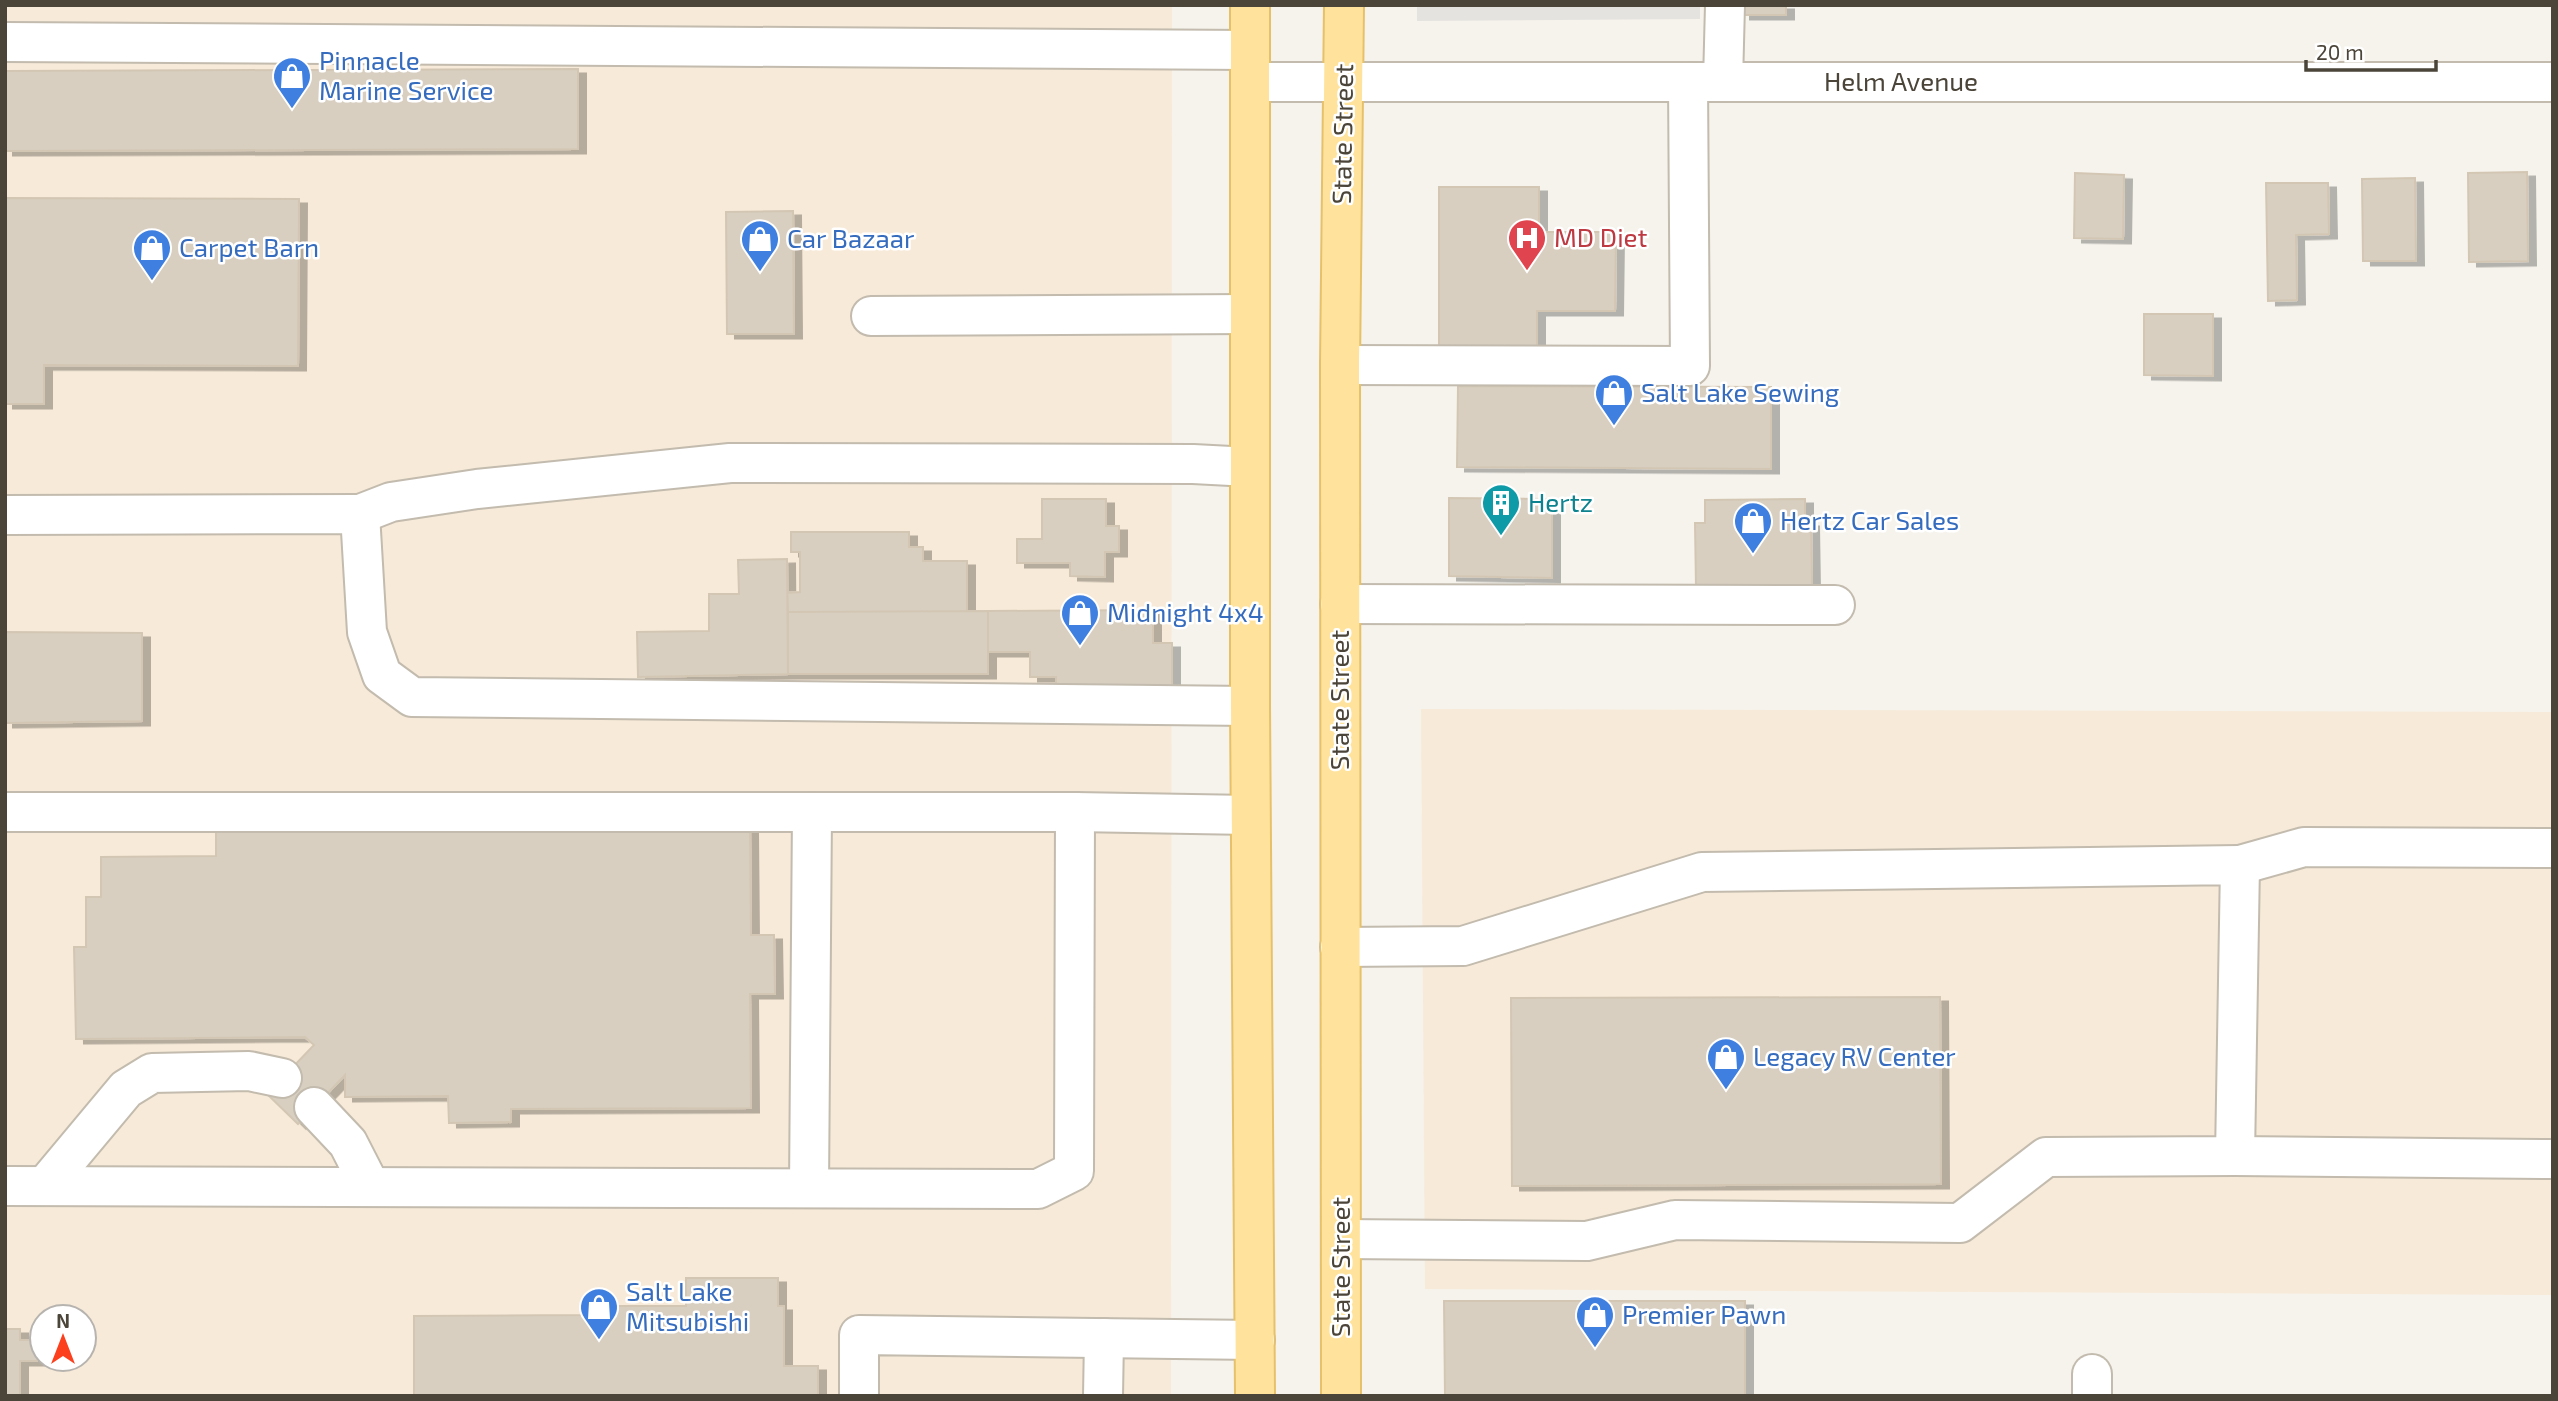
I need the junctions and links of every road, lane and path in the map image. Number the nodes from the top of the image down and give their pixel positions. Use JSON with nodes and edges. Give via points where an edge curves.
{"nodes":[{"id":1,"x":1250,"y":5,"type":"edge"},
{"id":2,"x":1344,"y":5,"type":"edge"},
{"id":3,"x":1725,"y":5,"type":"edge"},
{"id":4,"x":5,"y":42,"type":"edge"},
{"id":5,"x":1250,"y":66,"type":"junction"},
{"id":6,"x":1344,"y":82,"type":"junction"},
{"id":7,"x":1705,"y":82,"type":"junction"},
{"id":8,"x":2553,"y":82,"type":"edge"},
{"id":9,"x":1250,"y":314,"type":"junction"},
{"id":10,"x":871,"y":316,"type":"dead end"},
{"id":11,"x":1340,"y":365,"type":"junction"},
{"id":12,"x":1250,"y":467,"type":"junction"},
{"id":13,"x":360,"y":514,"type":"junction"},
{"id":14,"x":5,"y":515,"type":"edge"},
{"id":15,"x":1340,"y":604,"type":"junction"},
{"id":16,"x":1835,"y":605,"type":"dead end"},
{"id":17,"x":1250,"y":706,"type":"junction"},
{"id":18,"x":5,"y":812,"type":"edge"},
{"id":19,"x":812,"y":812,"type":"junction"},
{"id":20,"x":1075,"y":812,"type":"junction"},
{"id":21,"x":1250,"y":815,"type":"junction"},
{"id":22,"x":2553,"y":848,"type":"edge"},
{"id":23,"x":2240,"y":865,"type":"junction"},
{"id":24,"x":1340,"y":947,"type":"junction"},
{"id":25,"x":282,"y":1078,"type":"dead end"},
{"id":26,"x":314,"y":1107,"type":"dead end"},
{"id":27,"x":2235,"y":1156,"type":"junction"},
{"id":28,"x":2553,"y":1159,"type":"edge"},
{"id":29,"x":5,"y":1186,"type":"edge"},
{"id":30,"x":45,"y":1186,"type":"junction"},
{"id":31,"x":370,"y":1186,"type":"junction"},
{"id":32,"x":809,"y":1188,"type":"junction"},
{"id":33,"x":1341,"y":1239,"type":"junction"},
{"id":34,"x":1104,"y":1338,"type":"junction"},
{"id":35,"x":1255,"y":1340,"type":"junction"},
{"id":36,"x":859,"y":1396,"type":"edge"},
{"id":37,"x":1103,"y":1396,"type":"edge"},
{"id":38,"x":1255,"y":1396,"type":"edge"},
{"id":39,"x":1341,"y":1396,"type":"edge"}],
"edges":[{"from":1,"to":5,"type":"main road"},
{"from":2,"to":6,"type":"main road","name":"State Street"},
{"from":3,"to":7,"type":"street"},
{"from":4,"to":5,"type":"street","name":"Helm Avenue"},
{"from":5,"to":6,"type":"street","name":"Helm Avenue"},
{"from":5,"to":9,"type":"main road"},
{"from":6,"to":7,"type":"street","name":"Helm Avenue"},
{"from":6,"to":11,"type":"main road","name":"State Street"},
{"from":7,"to":8,"type":"street","name":"Helm Avenue"},
{"from":7,"to":11,"type":"street","via":[[1689,366]]},
{"from":9,"to":10,"type":"street"},
{"from":9,"to":12,"type":"main road"},
{"from":11,"to":15,"type":"main road","name":"State Street"},
{"from":12,"to":13,"type":"street","via":[[730,463],[477,489],[391,502]]},
{"from":12,"to":17,"type":"main road"},
{"from":13,"to":14,"type":"street"},
{"from":13,"to":17,"type":"street","via":[[367,632],[382,675],[412,697]]},
{"from":15,"to":16,"type":"street"},
{"from":15,"to":24,"type":"main road","name":"State Street"},
{"from":17,"to":21,"type":"main road"},
{"from":18,"to":19,"type":"street"},
{"from":19,"to":20,"type":"street"},
{"from":19,"to":32,"type":"street"},
{"from":20,"to":21,"type":"street"},
{"from":20,"to":32,"type":"street","via":[[1074,1171],[1038,1189]]},
{"from":21,"to":35,"type":"main road"},
{"from":22,"to":23,"type":"street","via":[[2304,847]]},
{"from":23,"to":24,"type":"street","via":[[1702,872],[1463,946]]},
{"from":23,"to":27,"type":"street"},
{"from":24,"to":33,"type":"main road","name":"State Street"},
{"from":25,"to":30,"type":"street","via":[[249,1071],[152,1073],[126,1089]]},
{"from":26,"to":31,"type":"street","via":[[348,1143]]},
{"from":27,"to":28,"type":"street"},
{"from":27,"to":33,"type":"street","via":[[2046,1157],[1960,1223],[1675,1220],[1587,1241]]},
{"from":29,"to":30,"type":"street"},
{"from":30,"to":31,"type":"street"},
{"from":31,"to":32,"type":"street"},
{"from":33,"to":39,"type":"main road","name":"State Street"},
{"from":34,"to":35,"type":"street"},
{"from":34,"to":36,"type":"street","via":[[859,1335]]},
{"from":34,"to":37,"type":"street"},
{"from":35,"to":38,"type":"main road"}]}
